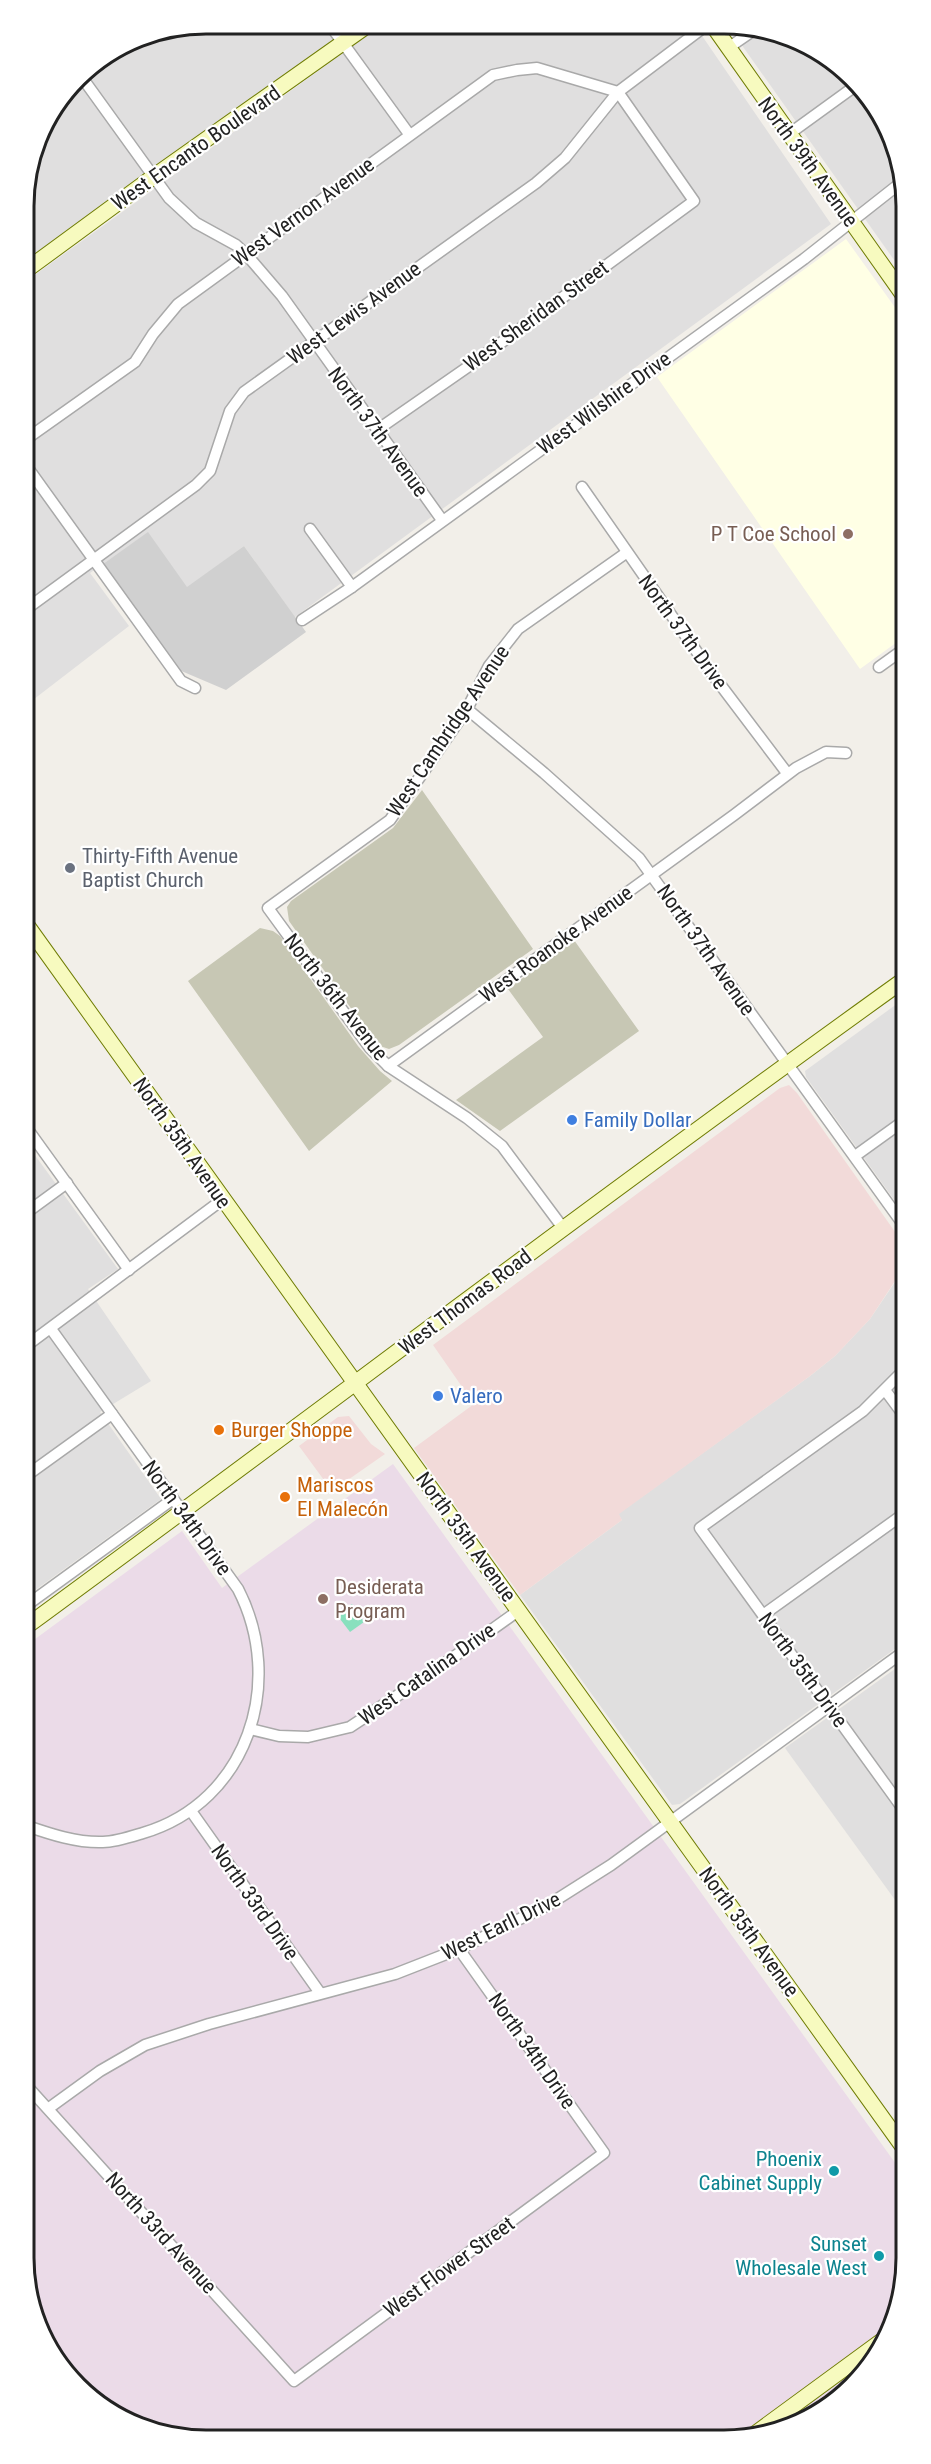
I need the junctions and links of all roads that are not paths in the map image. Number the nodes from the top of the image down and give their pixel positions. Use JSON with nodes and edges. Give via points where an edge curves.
{"nodes":[{"id":1,"x":695,"y":34,"type":"edge"},
{"id":2,"x":719,"y":34,"type":"edge"},
{"id":3,"x":337,"y":35,"type":"edge"},
{"id":4,"x":355,"y":35,"type":"edge"},
{"id":5,"x":746,"y":36,"type":"edge"},
{"id":6,"x":343,"y":43,"type":"junction"},
{"id":7,"x":728,"y":48,"type":"junction"},
{"id":8,"x":86,"y":84,"type":"edge"},
{"id":9,"x":850,"y":90,"type":"edge"},
{"id":10,"x":618,"y":92,"type":"junction"},
{"id":11,"x":409,"y":134,"type":"junction"},
{"id":12,"x":789,"y":134,"type":"junction"},
{"id":13,"x":153,"y":177,"type":"junction"},
{"id":14,"x":895,"y":187,"type":"edge"},
{"id":15,"x":851,"y":220,"type":"junction"},
{"id":16,"x":246,"y":254,"type":"junction"},
{"id":17,"x":35,"y":264,"type":"edge"},
{"id":18,"x":896,"y":285,"type":"edge"},
{"id":19,"x":314,"y":342,"type":"junction"},
{"id":20,"x":377,"y":430,"type":"junction"},
{"id":21,"x":35,"y":433,"type":"edge"},
{"id":22,"x":35,"y":478,"type":"edge"},
{"id":23,"x":582,"y":487,"type":"dead end"},
{"id":24,"x":442,"y":520,"type":"junction"},
{"id":25,"x":310,"y":529,"type":"dead end"},
{"id":26,"x":626,"y":553,"type":"junction"},
{"id":27,"x":94,"y":560,"type":"junction"},
{"id":28,"x":352,"y":587,"type":"junction"},
{"id":29,"x":35,"y":603,"type":"edge"},
{"id":30,"x":302,"y":620,"type":"dead end"},
{"id":31,"x":896,"y":655,"type":"edge"},
{"id":32,"x":879,"y":667,"type":"dead end"},
{"id":33,"x":195,"y":688,"type":"dead end"},
{"id":34,"x":467,"y":709,"type":"junction"},
{"id":35,"x":846,"y":753,"type":"dead end"},
{"id":36,"x":787,"y":774,"type":"junction"},
{"id":37,"x":652,"y":873,"type":"junction"},
{"id":38,"x":268,"y":908,"type":"joint"},
{"id":39,"x":35,"y":942,"type":"edge"},
{"id":40,"x":896,"y":985,"type":"edge"},
{"id":41,"x":786,"y":1064,"type":"junction"},
{"id":42,"x":388,"y":1066,"type":"junction"},
{"id":43,"x":896,"y":1126,"type":"edge"},
{"id":44,"x":35,"y":1139,"type":"edge"},
{"id":45,"x":855,"y":1156,"type":"junction"},
{"id":46,"x":67,"y":1183,"type":"junction"},
{"id":47,"x":222,"y":1200,"type":"junction"},
{"id":48,"x":35,"y":1206,"type":"edge"},
{"id":49,"x":896,"y":1214,"type":"edge"},
{"id":50,"x":563,"y":1228,"type":"junction"},
{"id":51,"x":129,"y":1270,"type":"junction"},
{"id":52,"x":51,"y":1329,"type":"junction"},
{"id":53,"x":34,"y":1340,"type":"edge"},
{"id":54,"x":896,"y":1378,"type":"edge"},
{"id":55,"x":355,"y":1384,"type":"junction"},
{"id":56,"x":885,"y":1390,"type":"junction"},
{"id":57,"x":896,"y":1405,"type":"edge"},
{"id":58,"x":112,"y":1414,"type":"junction"},
{"id":59,"x":34,"y":1470,"type":"edge"},
{"id":60,"x":173,"y":1499,"type":"junction"},
{"id":61,"x":182,"y":1512,"type":"junction"},
{"id":62,"x":896,"y":1520,"type":"edge"},
{"id":63,"x":34,"y":1600,"type":"edge"},
{"id":64,"x":518,"y":1611,"type":"junction"},
{"id":65,"x":763,"y":1616,"type":"junction"},
{"id":66,"x":34,"y":1621,"type":"edge"},
{"id":67,"x":896,"y":1657,"type":"edge"},
{"id":68,"x":829,"y":1707,"type":"junction"},
{"id":69,"x":250,"y":1729,"type":"junction"},
{"id":70,"x":896,"y":1799,"type":"edge"},
{"id":71,"x":191,"y":1811,"type":"junction"},
{"id":72,"x":669,"y":1821,"type":"junction"},
{"id":73,"x":34,"y":1828,"type":"edge"},
{"id":74,"x":459,"y":1949,"type":"junction"},
{"id":75,"x":320,"y":1993,"type":"junction"},
{"id":76,"x":34,"y":2093,"type":"edge"},
{"id":77,"x":49,"y":2108,"type":"junction"},
{"id":78,"x":896,"y":2137,"type":"edge"},
{"id":79,"x":604,"y":2153,"type":"joint"},
{"id":80,"x":868,"y":2351,"type":"edge"},
{"id":81,"x":294,"y":2380,"type":"joint"},
{"id":82,"x":770,"y":2423,"type":"edge"}],
"edges":[{"from":1,"to":10,"type":"street","name":"West Lewis Avenue"},
{"from":2,"to":7,"type":"main road","name":"North 39th Avenue"},
{"from":3,"to":6,"type":"street"},
{"from":4,"to":6,"type":"main road","name":"West Encanto Boulevard"},
{"from":5,"to":7,"type":"street"},
{"from":6,"to":11,"type":"street"},
{"from":6,"to":13,"type":"main road","name":"West Encanto Boulevard"},
{"from":7,"to":12,"type":"main road","name":"North 39th Avenue"},
{"from":8,"to":13,"type":"street","name":"North 37th Avenue"},
{"from":9,"to":12,"type":"street"},
{"from":10,"to":11,"type":"street","name":"West Vernon Avenue","via":[[537,68],[517,70],[493,75]]},
{"from":10,"to":19,"type":"street","name":"West Lewis Avenue","via":[[565,158],[536,183]]},
{"from":10,"to":20,"type":"street","name":"West Sheridan Street","via":[[694,201]]},
{"from":11,"to":16,"type":"street","name":"West Vernon Avenue"},
{"from":12,"to":15,"type":"main road","name":"North 39th Avenue"},
{"from":13,"to":16,"type":"street","name":"North 37th Avenue","via":[[196,223]]},
{"from":13,"to":17,"type":"main road","name":"West Encanto Boulevard"},
{"from":14,"to":15,"type":"street","name":"West Wilshire Drive"},
{"from":15,"to":18,"type":"main road","name":"North 39th Avenue"},
{"from":15,"to":24,"type":"street","name":"West Wilshire Drive","via":[[804,259]]},
{"from":16,"to":19,"type":"street","name":"North 37th Avenue"},
{"from":16,"to":21,"type":"street","name":"West Vernon Avenue","via":[[178,304],[135,362]]},
{"from":19,"to":20,"type":"street","name":"North 37th Avenue"},
{"from":19,"to":27,"type":"street","name":"West Lewis Avenue","via":[[244,392],[230,411],[210,471],[196,485]]},
{"from":20,"to":24,"type":"street","name":"North 37th Avenue"},
{"from":22,"to":27,"type":"street"},
{"from":23,"to":26,"type":"street","name":"North 37th Drive"},
{"from":24,"to":28,"type":"street","name":"West Wilshire Drive"},
{"from":25,"to":28,"type":"street"},
{"from":26,"to":34,"type":"street","name":"West Cambridge Avenue","via":[[518,629],[489,666]]},
{"from":26,"to":36,"type":"street","name":"North 37th Drive"},
{"from":27,"to":29,"type":"street","name":"West Lewis Avenue"},
{"from":27,"to":33,"type":"street","via":[[181,681]]},
{"from":28,"to":30,"type":"street","name":"West Wilshire Drive"},
{"from":31,"to":32,"type":"street"},
{"from":34,"to":37,"type":"street","name":"North 37th Avenue","via":[[544,773]]},
{"from":34,"to":38,"type":"street","name":"West Cambridge Avenue","via":[[390,820]]},
{"from":35,"to":36,"type":"street","name":"West Roanoke Avenue","via":[[826,752]]},
{"from":36,"to":37,"type":"street","name":"West Roanoke Avenue"},
{"from":37,"to":41,"type":"street","name":"North 37th Avenue"},
{"from":37,"to":42,"type":"street","name":"West Roanoke Avenue"},
{"from":38,"to":42,"type":"street","name":"North 36th Avenue","via":[[370,1048]]},
{"from":39,"to":47,"type":"main road","name":"North 35th Avenue"},
{"from":40,"to":41,"type":"main road","name":"West Thomas Road"},
{"from":41,"to":45,"type":"street","name":"North 37th Avenue"},
{"from":41,"to":50,"type":"main road","name":"West Thomas Road"},
{"from":42,"to":50,"type":"street","name":"North 36th Avenue","via":[[502,1146]]},
{"from":43,"to":45,"type":"street"},
{"from":44,"to":46,"type":"street"},
{"from":45,"to":49,"type":"street","name":"North 37th Avenue"},
{"from":46,"to":48,"type":"street"},
{"from":46,"to":51,"type":"street"},
{"from":47,"to":51,"type":"street"},
{"from":47,"to":55,"type":"main road","name":"North 35th Avenue"},
{"from":50,"to":55,"type":"main road","name":"West Thomas Road"},
{"from":51,"to":52,"type":"street"},
{"from":52,"to":53,"type":"street"},
{"from":52,"to":58,"type":"street","name":"North 34th Drive"},
{"from":54,"to":56,"type":"street"},
{"from":55,"to":61,"type":"main road","name":"West Thomas Road"},
{"from":55,"to":64,"type":"main road","name":"North 35th Avenue"},
{"from":56,"to":57,"type":"street"},
{"from":56,"to":65,"type":"street","name":"North 35th Drive","via":[[863,1412],[700,1528]]},
{"from":58,"to":59,"type":"street"},
{"from":58,"to":60,"type":"street","name":"North 34th Drive"},
{"from":60,"to":61,"type":"street","name":"North 34th Drive"},
{"from":60,"to":63,"type":"street"},
{"from":61,"to":66,"type":"main road","name":"West Thomas Road"},
{"from":61,"to":69,"type":"street","name":"North 34th Drive","via":[[247,1606],[257,1647],[258,1700]]},
{"from":62,"to":65,"type":"street"},
{"from":64,"to":69,"type":"street","name":"West Catalina Drive","via":[[350,1727],[308,1737]]},
{"from":64,"to":72,"type":"main road","name":"North 35th Avenue"},
{"from":65,"to":68,"type":"street","name":"North 35th Drive"},
{"from":67,"to":68,"type":"street","name":"West Earll Drive"},
{"from":68,"to":70,"type":"street","name":"North 35th Drive"},
{"from":68,"to":72,"type":"street","name":"West Earll Drive"},
{"from":69,"to":71,"type":"street","via":[[233,1769]]},
{"from":71,"to":73,"type":"street","via":[[163,1827],[103,1842]]},
{"from":71,"to":75,"type":"street","name":"North 33rd Drive"},
{"from":72,"to":74,"type":"street","name":"West Earll Drive","via":[[611,1865],[548,1905]]},
{"from":72,"to":78,"type":"main road","name":"North 35th Avenue"},
{"from":74,"to":75,"type":"street","name":"West Earll Drive","via":[[395,1974]]},
{"from":74,"to":79,"type":"street","name":"North 34th Drive"},
{"from":75,"to":77,"type":"street","name":"West Earll Drive","via":[[145,2045]]},
{"from":76,"to":77,"type":"street","name":"North 33rd Avenue"},
{"from":77,"to":81,"type":"street","name":"North 33rd Avenue"},
{"from":79,"to":81,"type":"street","name":"West Flower Street"},
{"from":80,"to":82,"type":"main road"}]}
